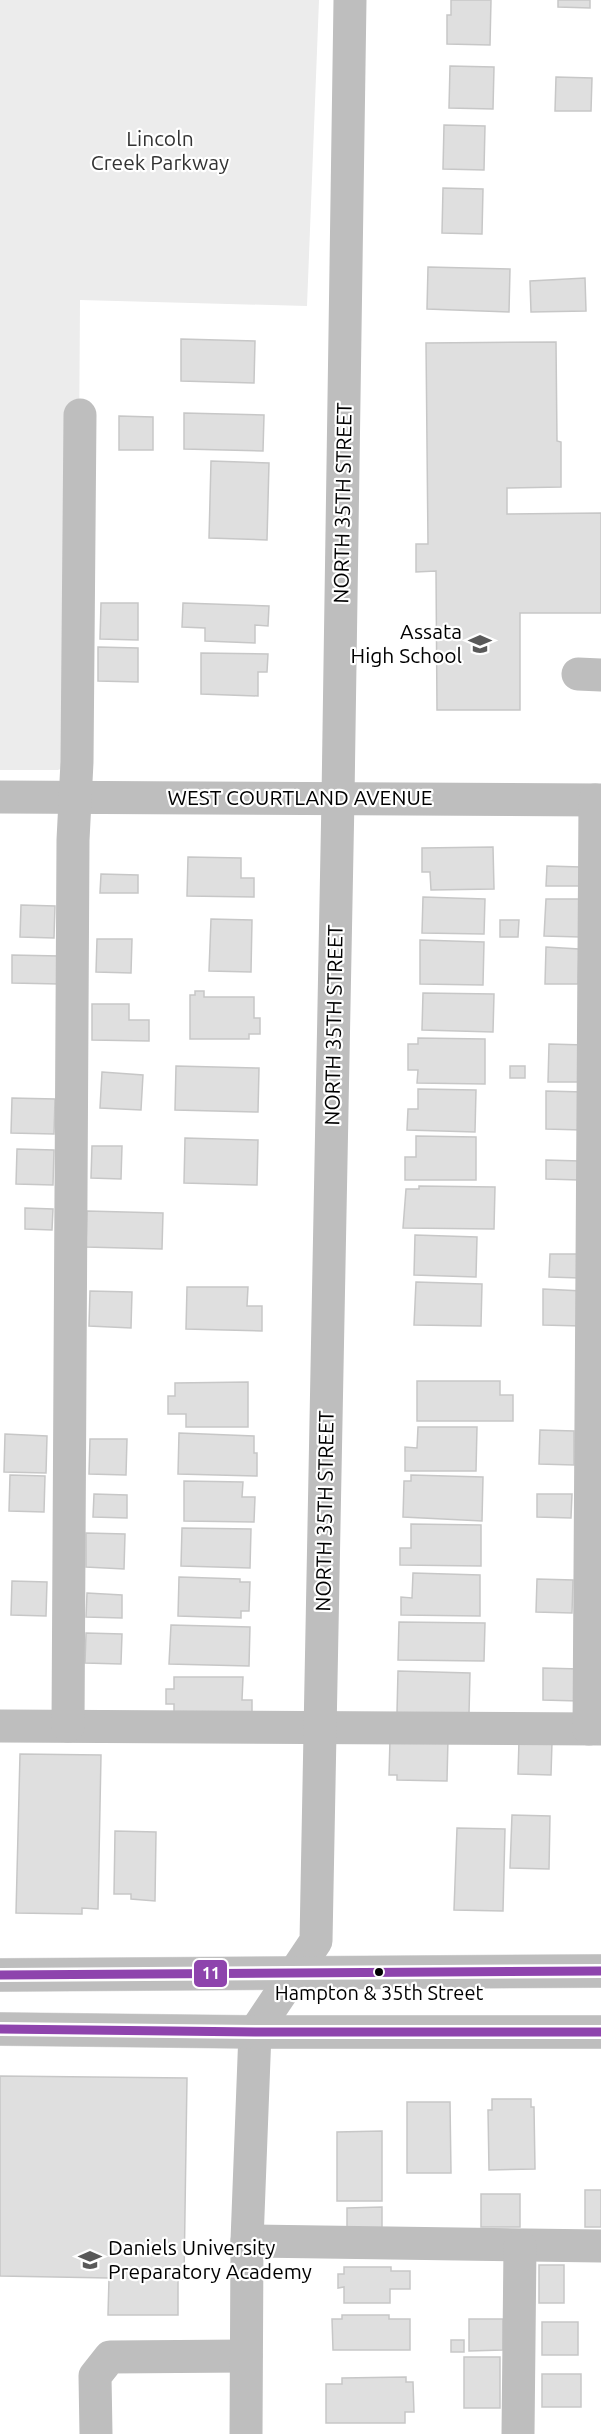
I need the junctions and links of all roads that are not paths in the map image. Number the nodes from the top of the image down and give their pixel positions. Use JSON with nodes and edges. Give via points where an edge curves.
{"nodes":[{"id":1,"x":350,"y":0,"type":"edge"},
{"id":2,"x":80,"y":415,"type":"dead end"},
{"id":3,"x":0,"y":797,"type":"edge"},
{"id":4,"x":74,"y":798,"type":"junction"},
{"id":5,"x":338,"y":798,"type":"junction"},
{"id":6,"x":598,"y":800,"type":"edge"},
{"id":7,"x":0,"y":1726,"type":"edge"},
{"id":8,"x":68,"y":1726,"type":"junction"},
{"id":9,"x":321,"y":1728,"type":"junction"},
{"id":10,"x":595,"y":1729,"type":"edge"},
{"id":11,"x":601,"y":1971,"type":"edge"},
{"id":12,"x":294,"y":1973,"type":"junction"},
{"id":13,"x":0,"y":1975,"type":"edge"},
{"id":14,"x":0,"y":2029,"type":"edge"},
{"id":15,"x":255,"y":2032,"type":"junction"},
{"id":16,"x":601,"y":2032,"type":"edge"},
{"id":17,"x":247,"y":2241,"type":"junction"},
{"id":18,"x":520,"y":2246,"type":"junction"},
{"id":19,"x":601,"y":2246,"type":"edge"},
{"id":20,"x":246,"y":2356,"type":"junction"},
{"id":21,"x":96,"y":2434,"type":"edge"},
{"id":22,"x":246,"y":2434,"type":"edge"},
{"id":23,"x":518,"y":2434,"type":"edge"}],
"edges":[{"from":1,"to":5,"type":"street","name":"NORTH 35TH STREET"},
{"from":2,"to":4,"type":"street"},
{"from":3,"to":4,"type":"street","name":"WEST COURTLAND AVENUE"},
{"from":4,"to":5,"type":"street","name":"WEST COURTLAND AVENUE"},
{"from":4,"to":8,"type":"street"},
{"from":5,"to":6,"type":"street","name":"WEST COURTLAND AVENUE"},
{"from":5,"to":9,"type":"street","name":"NORTH 35TH STREET"},
{"from":6,"to":10,"type":"street"},
{"from":7,"to":8,"type":"street"},
{"from":8,"to":9,"type":"street"},
{"from":9,"to":10,"type":"street"},
{"from":9,"to":12,"type":"street","name":"NORTH 35TH STREET","via":[[316,1941]]},
{"from":11,"to":12,"type":"street"},
{"from":12,"to":13,"type":"street"},
{"from":12,"to":15,"type":"street","name":"NORTH 35TH STREET"},
{"from":14,"to":15,"type":"street"},
{"from":15,"to":16,"type":"street"},
{"from":15,"to":17,"type":"street"},
{"from":17,"to":18,"type":"street"},
{"from":17,"to":20,"type":"street"},
{"from":18,"to":19,"type":"street"},
{"from":18,"to":23,"type":"street"},
{"from":20,"to":21,"type":"street","via":[[110,2357],[95,2376]]},
{"from":20,"to":22,"type":"street"}]}
